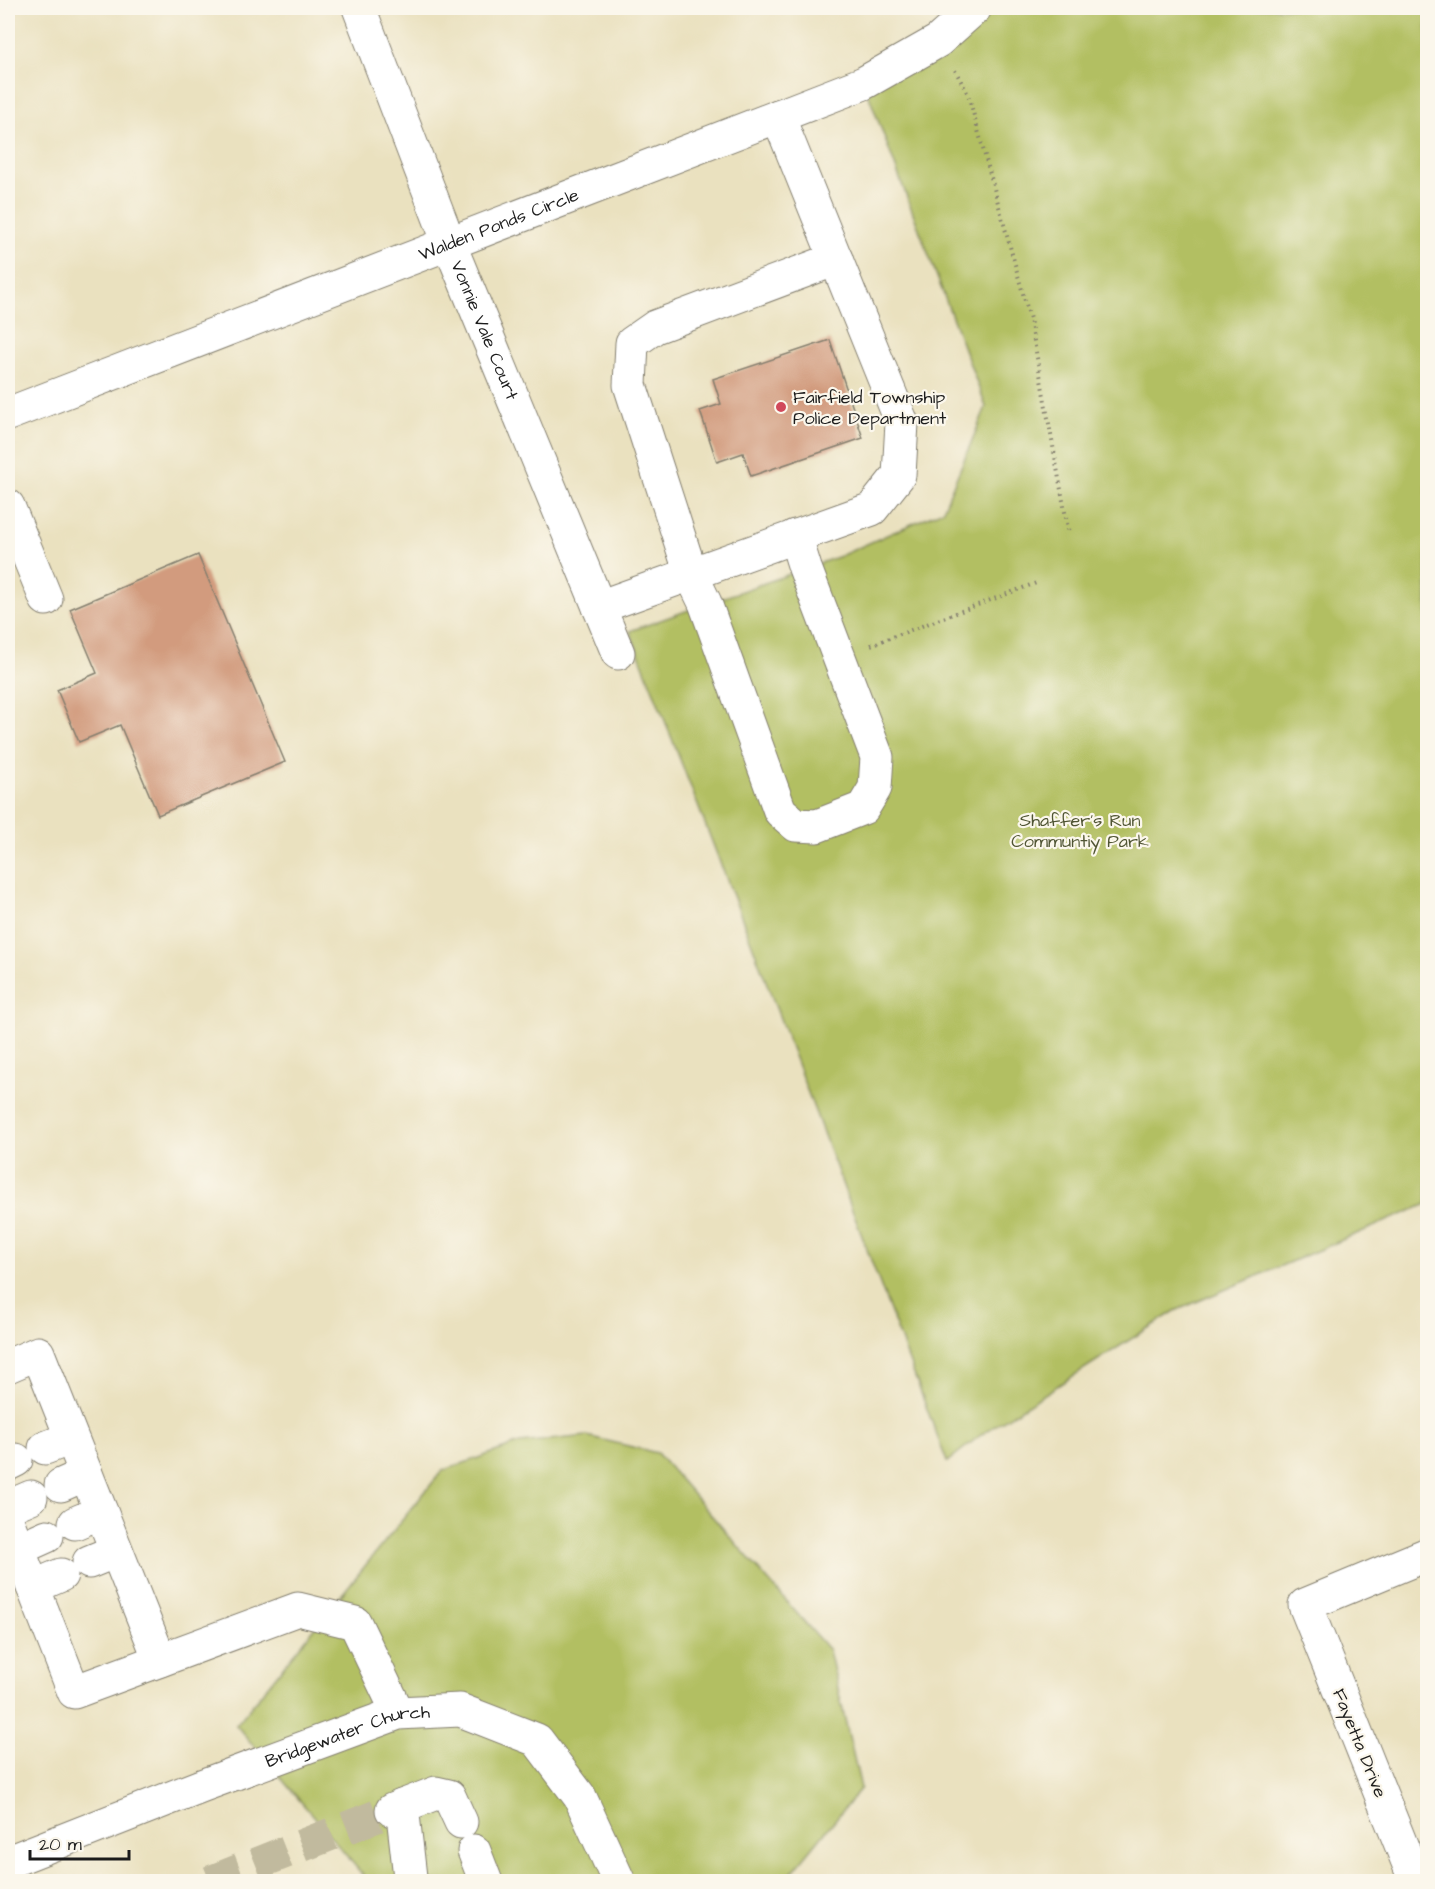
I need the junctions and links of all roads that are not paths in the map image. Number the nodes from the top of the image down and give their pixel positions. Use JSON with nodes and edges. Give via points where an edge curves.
{"nodes":[{"id":1,"x":359,"y":8,"type":"edge"},
{"id":2,"x":975,"y":8,"type":"edge"},
{"id":3,"x":778,"y":116,"type":"junction"},
{"id":4,"x":449,"y":243,"type":"junction"},
{"id":5,"x":836,"y":259,"type":"junction"},
{"id":6,"x":8,"y":414,"type":"edge"},
{"id":7,"x":8,"y":506,"type":"edge"},
{"id":8,"x":795,"y":536,"type":"junction"},
{"id":9,"x":691,"y":574,"type":"junction"},
{"id":10,"x":46,"y":599,"type":"dead end"},
{"id":11,"x":599,"y":607,"type":"junction"},
{"id":12,"x":618,"y":652,"type":"dead end"},
{"id":13,"x":8,"y":1366,"type":"edge"},
{"id":14,"x":35,"y":1452,"type":"edge"},
{"id":15,"x":50,"y":1529,"type":"edge"},
{"id":16,"x":1428,"y":1554,"type":"edge"},
{"id":17,"x":75,"y":1569,"type":"junction"},
{"id":18,"x":160,"y":1660,"type":"junction"},
{"id":19,"x":398,"y":1713,"type":"junction"},
{"id":20,"x":461,"y":1822,"type":"dead end"},
{"id":21,"x":474,"y":1851,"type":"dead end"},
{"id":22,"x":8,"y":1862,"type":"edge"},
{"id":23,"x":412,"y":1880,"type":"edge"},
{"id":24,"x":486,"y":1881,"type":"edge"},
{"id":25,"x":619,"y":1881,"type":"edge"},
{"id":26,"x":1416,"y":1881,"type":"edge"}],
"edges":[{"from":1,"to":4,"type":"street","name":"Vonnie Vale Court"},
{"from":2,"to":3,"type":"street","name":"Walden Ponds Circle","via":[[938,41],[864,84]]},
{"from":3,"to":4,"type":"street","name":"Walden Ponds Circle"},
{"from":3,"to":5,"type":"street"},
{"from":4,"to":6,"type":"street","name":"Walden Ponds Circle"},
{"from":4,"to":11,"type":"street","name":"Vonnie Vale Court"},
{"from":5,"to":8,"type":"street","via":[[902,423],[900,475],[872,509]]},
{"from":5,"to":9,"type":"street","via":[[655,327],[632,343],[630,386]]},
{"from":7,"to":10,"type":"street"},
{"from":8,"to":9,"type":"street"},
{"from":8,"to":9,"type":"street","via":[[877,757],[875,788],[863,808],[817,826],[796,825],[780,811]]},
{"from":9,"to":11,"type":"street"},
{"from":11,"to":12,"type":"street","name":"Vonnie Vale Court"},
{"from":13,"to":14,"type":"street","via":[[38,1353]]},
{"from":14,"to":15,"type":"street","via":[[73,1479]]},
{"from":15,"to":17,"type":"street"},
{"from":15,"to":17,"type":"street"},
{"from":16,"to":26,"type":"street","name":"Fayetta Drive","via":[[1305,1605]]},
{"from":17,"to":18,"type":"street"},
{"from":17,"to":18,"type":"street","via":[[74,1692]]},
{"from":18,"to":19,"type":"street","via":[[298,1609],[355,1623]]},
{"from":19,"to":22,"type":"street","name":"Bridgewater Church"},
{"from":19,"to":25,"type":"street","name":"Bridgewater Church","via":[[460,1710],[537,1740],[580,1797]]},
{"from":20,"to":23,"type":"street","via":[[449,1796],[436,1793],[397,1808]]},
{"from":21,"to":24,"type":"street"}]}
